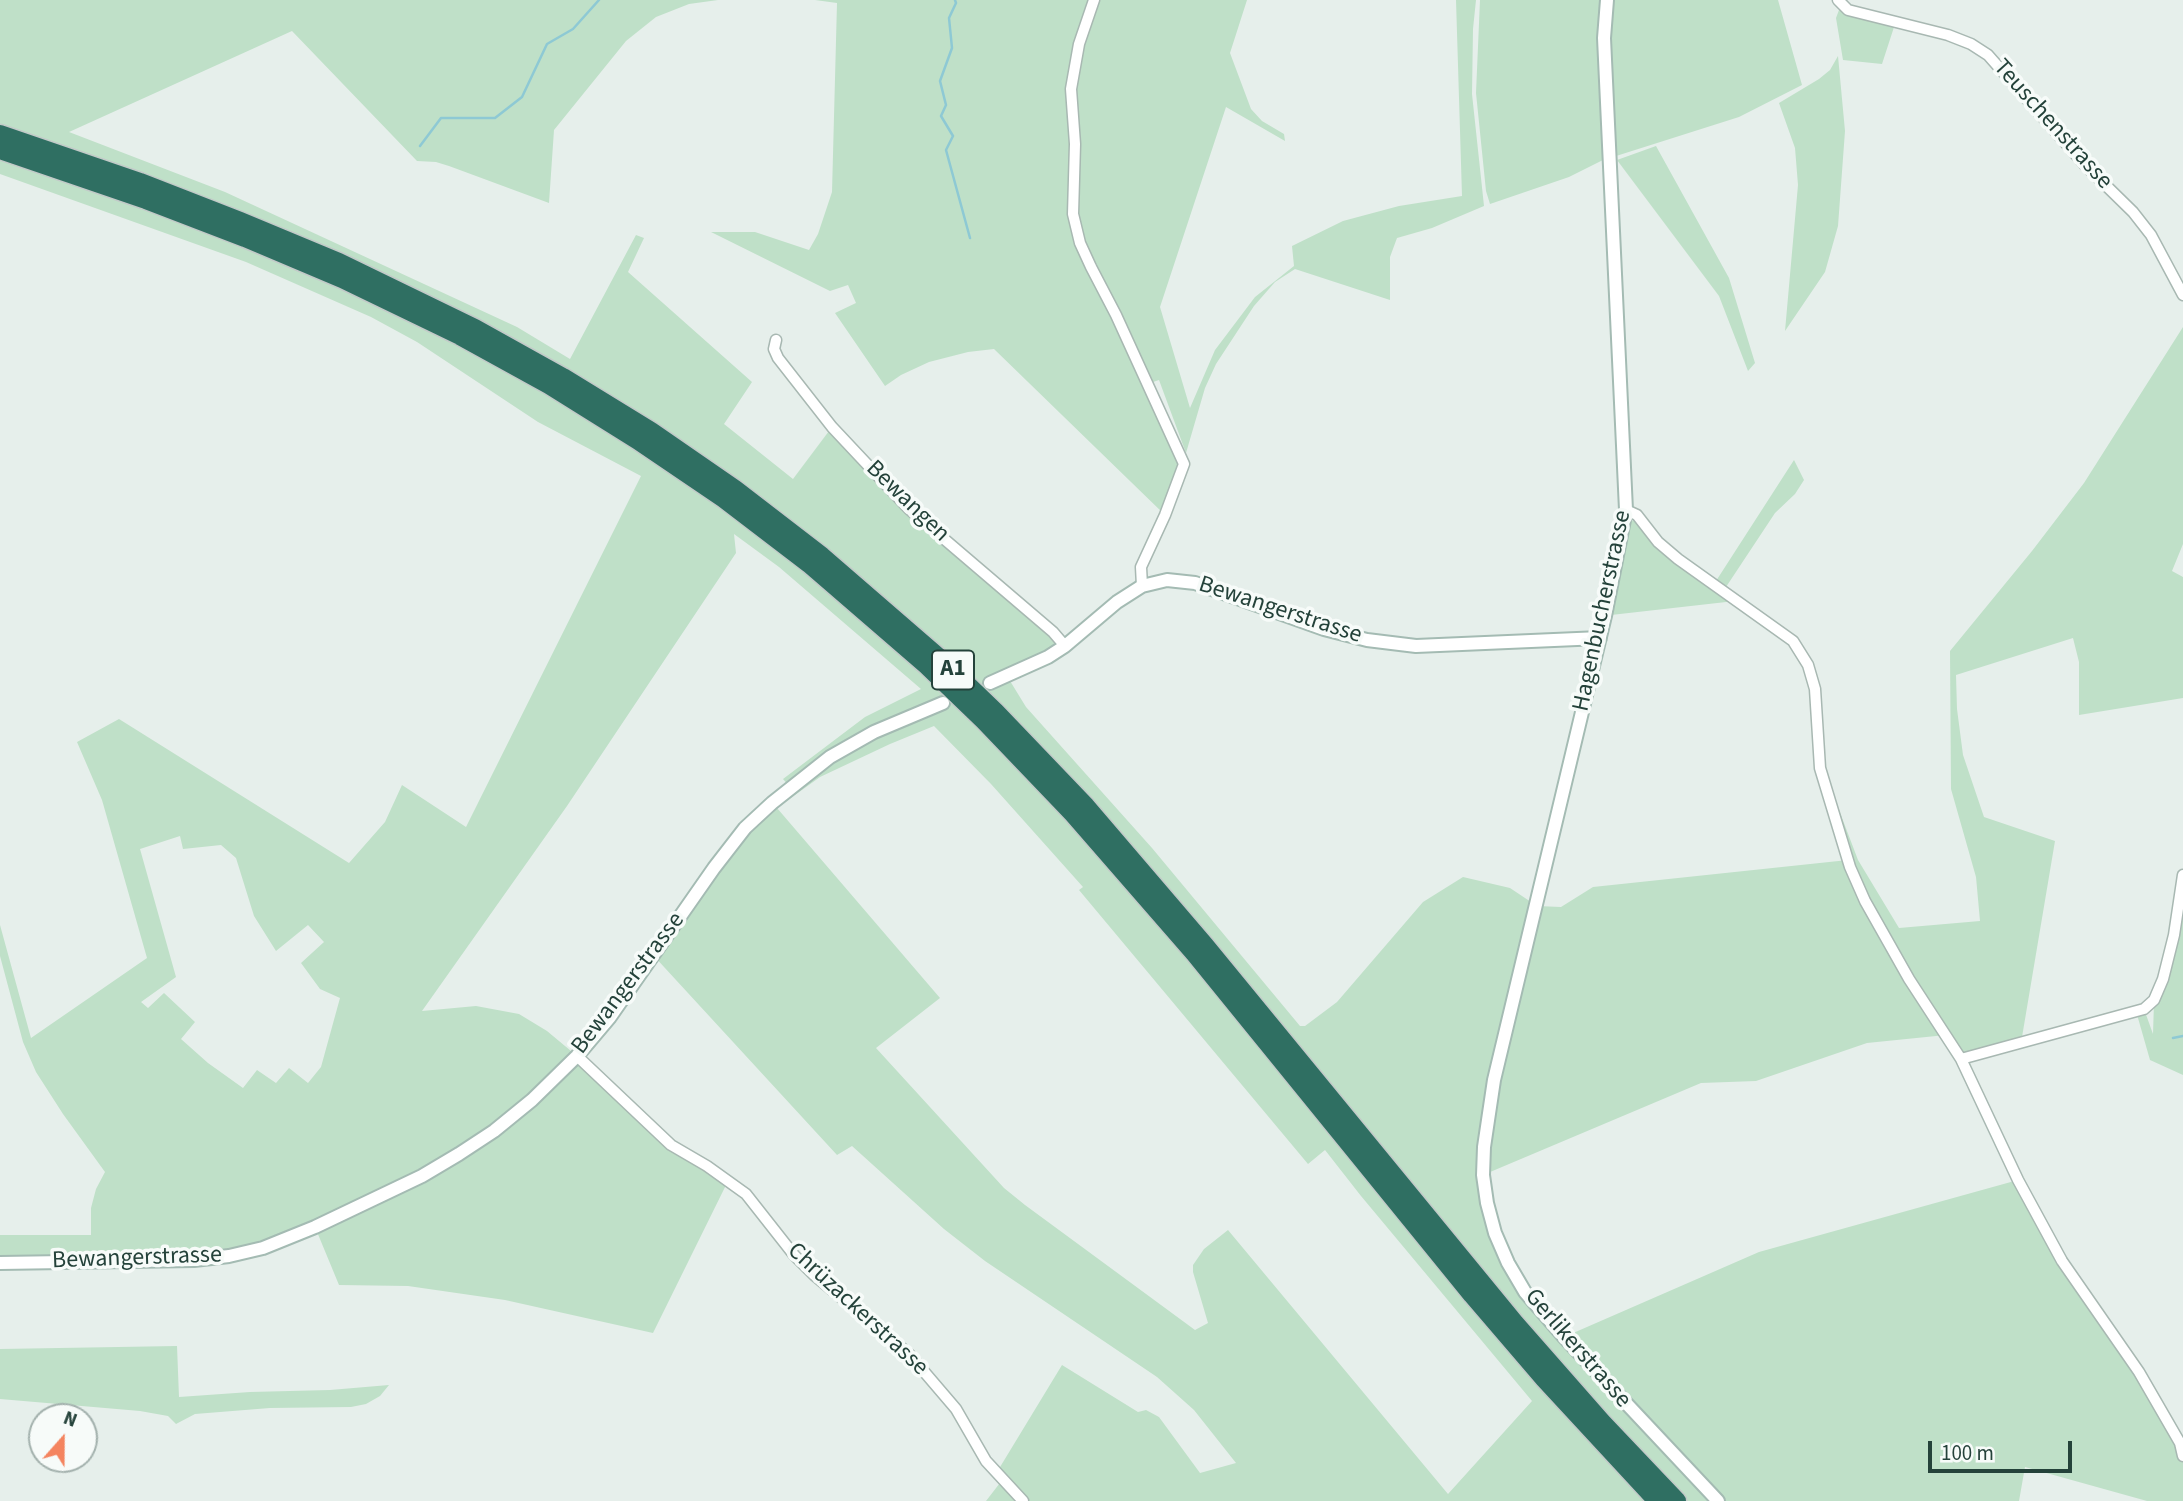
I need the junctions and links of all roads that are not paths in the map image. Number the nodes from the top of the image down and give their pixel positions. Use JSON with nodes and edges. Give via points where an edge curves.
{"nodes":[{"id":1,"x":1094,"y":0,"type":"edge"},
{"id":2,"x":1607,"y":0,"type":"edge"},
{"id":3,"x":1838,"y":0,"type":"edge"},
{"id":4,"x":0,"y":134,"type":"edge"},
{"id":5,"x":0,"y":150,"type":"edge"},
{"id":6,"x":2183,"y":296,"type":"edge"},
{"id":7,"x":776,"y":340,"type":"dead end"},
{"id":8,"x":1626,"y":510,"type":"junction"},
{"id":9,"x":1142,"y":586,"type":"junction"},
{"id":10,"x":1600,"y":638,"type":"junction"},
{"id":11,"x":1065,"y":646,"type":"junction"},
{"id":12,"x":990,"y":683,"type":"dead end"},
{"id":13,"x":943,"y":703,"type":"dead end"},
{"id":14,"x":2183,"y":875,"type":"edge"},
{"id":15,"x":577,"y":1056,"type":"junction"},
{"id":16,"x":1961,"y":1059,"type":"junction"},
{"id":17,"x":1483,"y":1170,"type":"joint"},
{"id":18,"x":0,"y":1263,"type":"edge"},
{"id":19,"x":2183,"y":1456,"type":"edge"},
{"id":20,"x":1023,"y":1501,"type":"edge"},
{"id":21,"x":1657,"y":1501,"type":"edge"},
{"id":22,"x":1677,"y":1501,"type":"edge"},
{"id":23,"x":1718,"y":1501,"type":"edge"}],
"edges":[{"from":1,"to":9,"type":"street","via":[[1079,44],[1071,89],[1073,214],[1080,243],[1184,464],[1141,567]]},
{"from":2,"to":8,"type":"street","name":"Hagenbucherstrasse","via":[[1604,38]]},
{"from":3,"to":6,"type":"street","name":"Teuschenstrasse","via":[[1847,10],[1948,34],[1988,55],[2139,219]]},
{"from":4,"to":22,"type":"highway","number":"A1","via":[[240,220],[463,321],[651,431],[822,556],[957,674],[1094,816],[1515,1323]]},
{"from":5,"to":21,"type":"highway","number":"A1","via":[[245,238],[460,336],[637,440],[809,564],[962,698],[1082,824],[1194,953],[1472,1295]]},
{"from":7,"to":11,"type":"street","name":"Bewangen","via":[[778,358],[832,427],[909,509]]},
{"from":8,"to":10,"type":"street","name":"Hagenbucherstrasse"},
{"from":8,"to":16,"type":"street","via":[[1637,515],[1678,559],[1793,641],[1808,665],[1815,689],[1820,768],[1850,867],[1909,979]]},
{"from":9,"to":10,"type":"street","name":"Bewangerstrasse","via":[[1167,580],[1195,583],[1324,629],[1416,646]]},
{"from":9,"to":11,"type":"street","name":"Bewangerstrasse"},
{"from":10,"to":17,"type":"street","name":"Hagenbucherstrasse","via":[[1494,1080]]},
{"from":11,"to":12,"type":"street","name":"Bewangerstrasse"},
{"from":13,"to":15,"type":"street","name":"Bewangerstrasse","via":[[874,732],[830,757],[745,828]]},
{"from":14,"to":16,"type":"street","via":[[2163,979],[2154,1000],[2144,1009]]},
{"from":15,"to":18,"type":"street","name":"Bewangerstrasse","via":[[532,1100],[459,1154],[422,1176],[263,1248],[194,1260]]},
{"from":15,"to":20,"type":"street","name":"Chrüzackerstrasse","via":[[671,1145],[746,1194],[814,1275],[909,1354],[956,1409],[986,1461]]},
{"from":16,"to":19,"type":"street","via":[[2062,1261],[2139,1372]]},
{"from":17,"to":23,"type":"street","name":"Gerlikerstrasse","via":[[1495,1233],[1525,1292]]}]}
